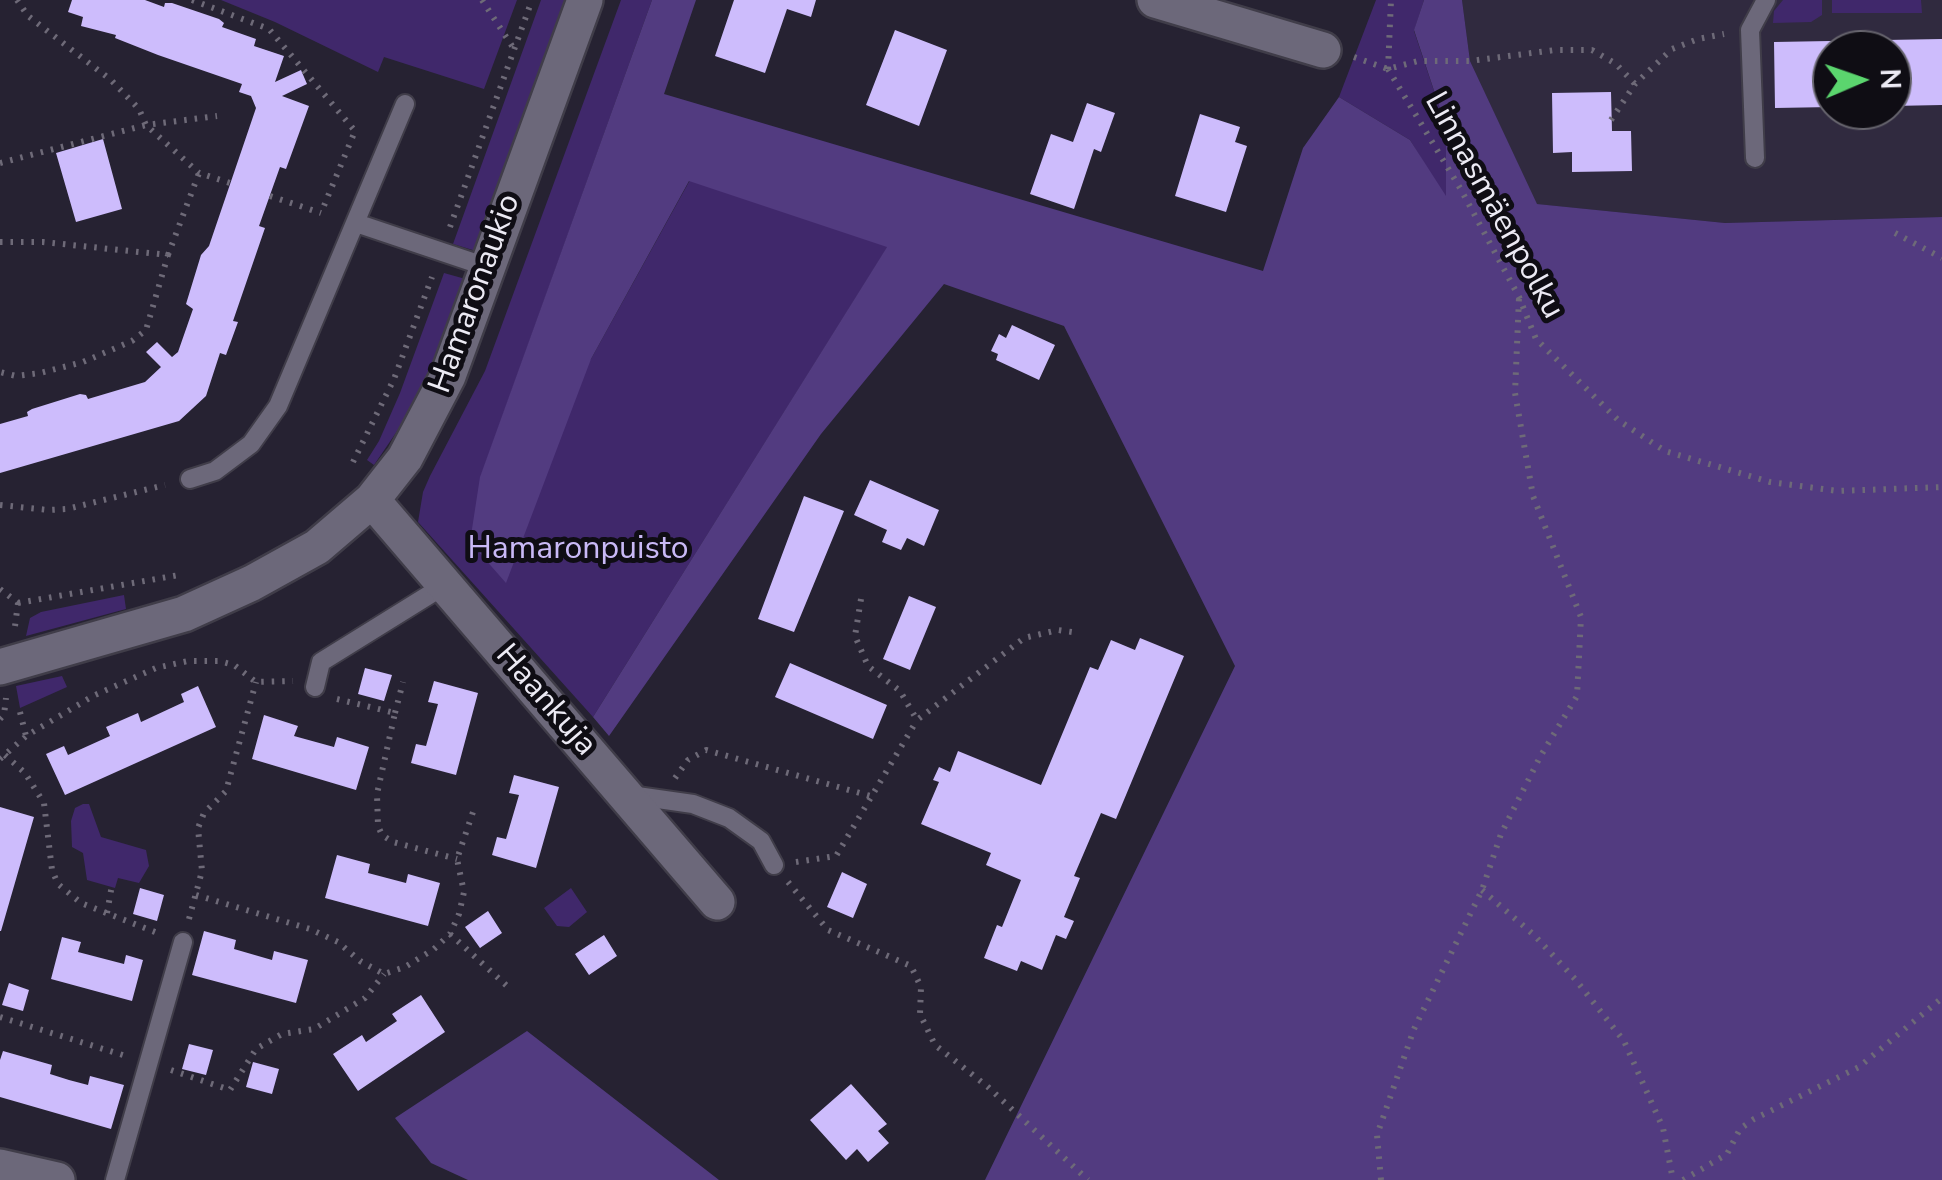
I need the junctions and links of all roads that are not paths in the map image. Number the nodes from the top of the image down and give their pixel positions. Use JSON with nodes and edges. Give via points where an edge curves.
{"nodes":[{"id":1,"x":585,"y":0,"type":"edge"},
{"id":2,"x":1155,"y":0,"type":"edge"},
{"id":3,"x":1766,"y":0,"type":"edge"},
{"id":4,"x":1324,"y":50,"type":"dead end"},
{"id":5,"x":404,"y":104,"type":"dead end"},
{"id":6,"x":1755,"y":158,"type":"dead end"},
{"id":7,"x":356,"y":223,"type":"junction"},
{"id":8,"x":487,"y":267,"type":"junction"},
{"id":9,"x":190,"y":478,"type":"road end"},
{"id":10,"x":372,"y":500,"type":"junction"},
{"id":11,"x":445,"y":585,"type":"junction"},
{"id":12,"x":7,"y":651,"type":"edge"},
{"id":13,"x":315,"y":688,"type":"road end"},
{"id":14,"x":624,"y":794,"type":"junction"},
{"id":15,"x":774,"y":865,"type":"road end"},
{"id":16,"x":717,"y":902,"type":"dead end"},
{"id":17,"x":183,"y":942,"type":"dead end"},
{"id":18,"x":0,"y":1167,"type":"edge"},
{"id":19,"x":57,"y":1180,"type":"edge"},
{"id":20,"x":115,"y":1180,"type":"edge"}],
"edges":[{"from":1,"to":8,"type":"street","name":"Hamaronaukio"},
{"from":2,"to":4,"type":"street"},
{"from":3,"to":6,"type":"lane","via":[[1750,30]]},
{"from":5,"to":7,"type":"lane"},
{"from":7,"to":8,"type":"lane"},
{"from":7,"to":9,"type":"lane","via":[[278,406],[252,444],[215,471]]},
{"from":8,"to":10,"type":"street","name":"Hamaronaukio","via":[[432,411]]},
{"from":10,"to":11,"type":"street","name":"Haankuja"},
{"from":10,"to":12,"type":"street","name":"Hamaronaukio","via":[[317,547],[184,614]]},
{"from":11,"to":13,"type":"lane","via":[[321,662]]},
{"from":11,"to":14,"type":"street","name":"Haankuja"},
{"from":14,"to":15,"type":"lane","via":[[694,804],[729,818],[760,841]]},
{"from":14,"to":16,"type":"street","name":"Haankuja"},
{"from":17,"to":20,"type":"lane"},
{"from":18,"to":19,"type":"street"}]}
